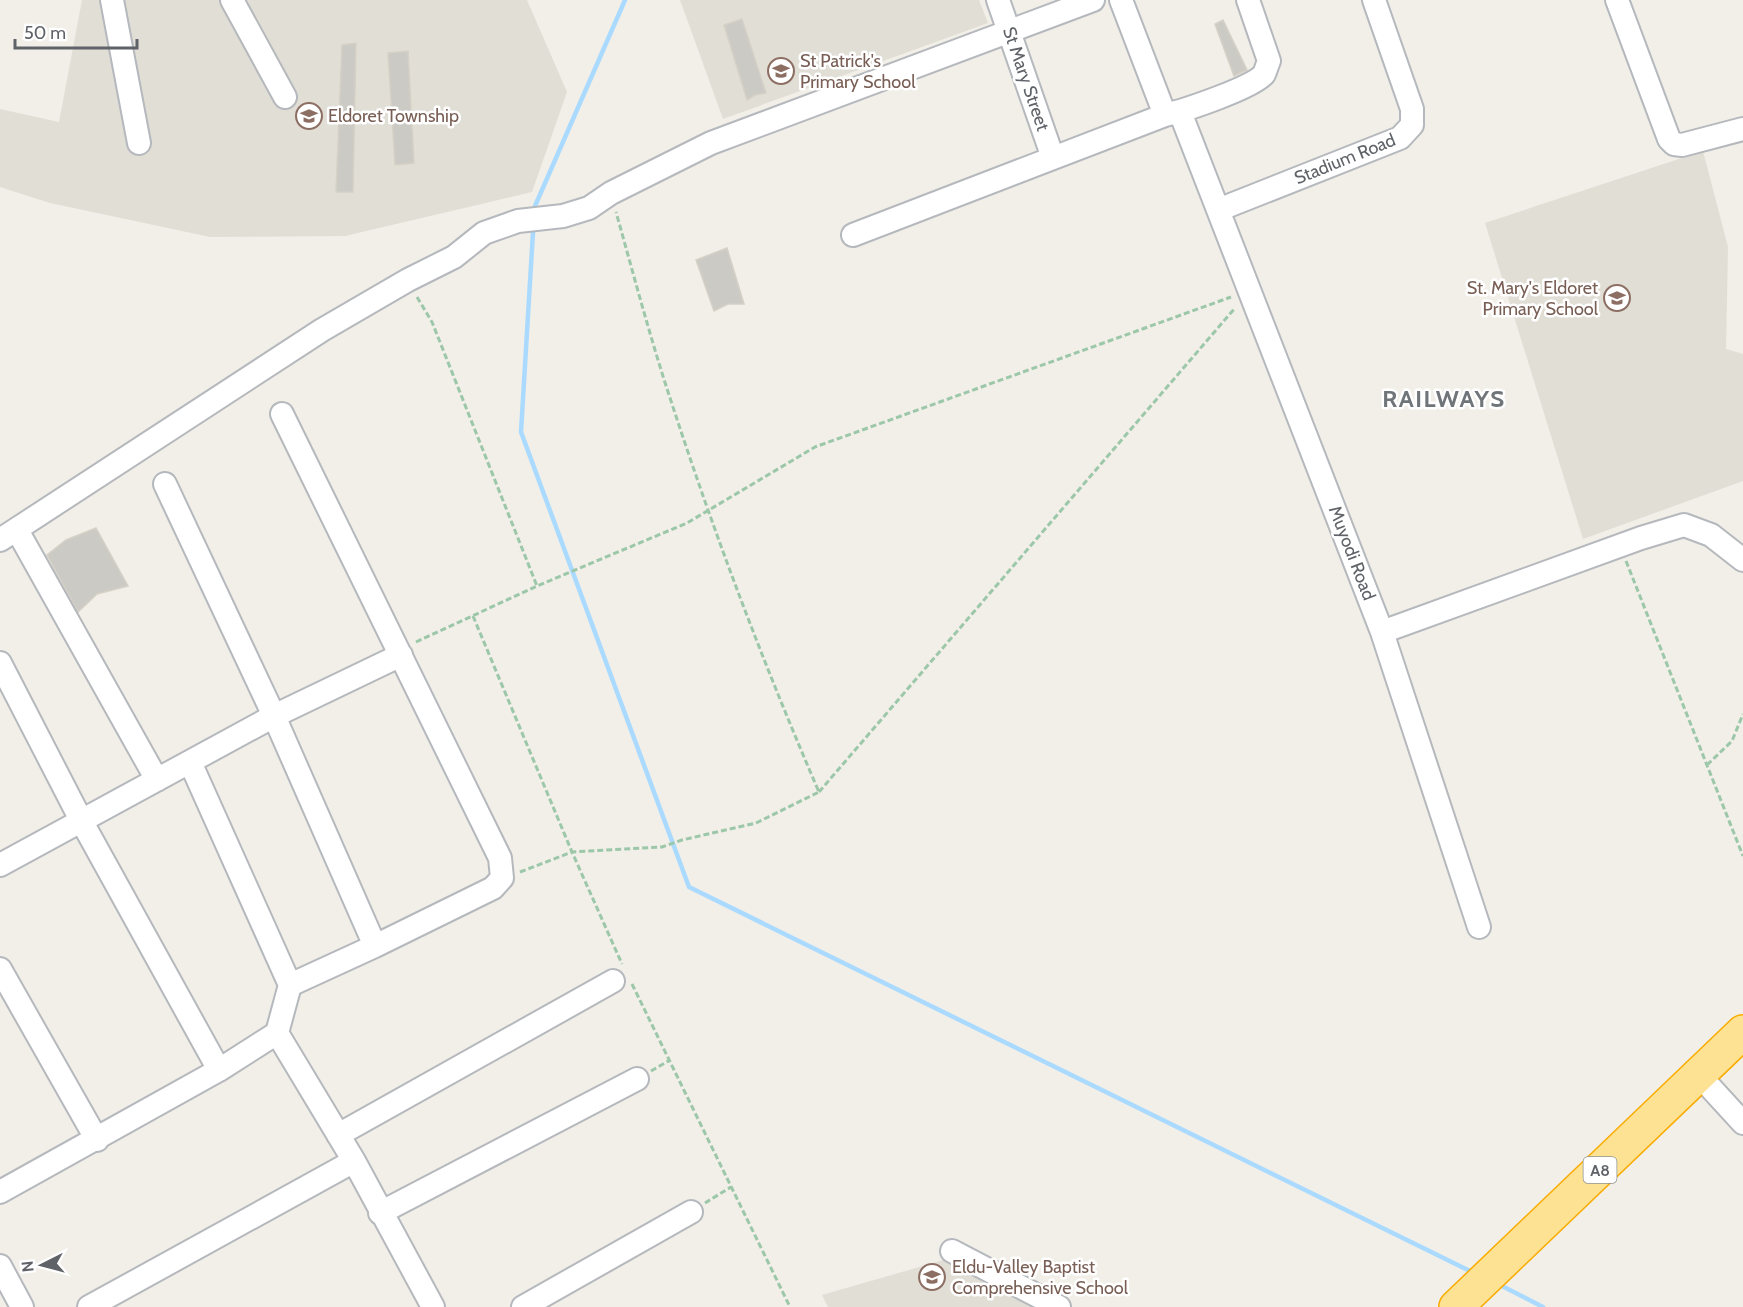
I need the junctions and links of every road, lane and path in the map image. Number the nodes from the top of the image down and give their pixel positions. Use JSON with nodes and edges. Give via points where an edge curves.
{"nodes":[{"id":1,"x":112,"y":0,"type":"edge"},
{"id":2,"x":232,"y":0,"type":"edge"},
{"id":3,"x":998,"y":0,"type":"edge"},
{"id":4,"x":1093,"y":0,"type":"edge"},
{"id":5,"x":1122,"y":0,"type":"edge"},
{"id":6,"x":1248,"y":0,"type":"edge"},
{"id":7,"x":1374,"y":0,"type":"edge"},
{"id":8,"x":1617,"y":0,"type":"edge"},
{"id":9,"x":1010,"y":32,"type":"junction"},
{"id":10,"x":285,"y":97,"type":"dead end"},
{"id":11,"x":1172,"y":113,"type":"junction"},
{"id":12,"x":1743,"y":129,"type":"edge"},
{"id":13,"x":139,"y":143,"type":"dead end"},
{"id":14,"x":1053,"y":158,"type":"junction"},
{"id":15,"x":611,"y":193,"type":"junction"},
{"id":16,"x":1218,"y":210,"type":"junction"},
{"id":17,"x":853,"y":236,"type":"dead end"},
{"id":18,"x":408,"y":280,"type":"junction"},
{"id":19,"x":1250,"y":291,"type":"junction"},
{"id":20,"x":282,"y":414,"type":"dead end"},
{"id":21,"x":165,"y":484,"type":"dead end"},
{"id":22,"x":708,"y":511,"type":"junction"},
{"id":23,"x":9,"y":535,"type":"edge"},
{"id":24,"x":1620,"y":546,"type":"junction"},
{"id":25,"x":1743,"y":560,"type":"edge"},
{"id":26,"x":537,"y":586,"type":"junction"},
{"id":27,"x":473,"y":616,"type":"junction"},
{"id":28,"x":1382,"y":632,"type":"junction"},
{"id":29,"x":400,"y":652,"type":"junction"},
{"id":30,"x":0,"y":663,"type":"edge"},
{"id":31,"x":1743,"y":714,"type":"edge"},
{"id":32,"x":274,"y":716,"type":"junction"},
{"id":33,"x":190,"y":762,"type":"junction"},
{"id":34,"x":1707,"y":765,"type":"junction"},
{"id":35,"x":157,"y":780,"type":"junction"},
{"id":36,"x":819,"y":792,"type":"junction"},
{"id":37,"x":82,"y":822,"type":"junction"},
{"id":38,"x":572,"y":852,"type":"junction"},
{"id":39,"x":1743,"y":856,"type":"edge"},
{"id":40,"x":0,"y":865,"type":"edge"},
{"id":41,"x":502,"y":878,"type":"junction"},
{"id":42,"x":1479,"y":927,"type":"dead end"},
{"id":43,"x":375,"y":946,"type":"junction"},
{"id":44,"x":0,"y":969,"type":"edge"},
{"id":45,"x":623,"y":978,"type":"junction"},
{"id":46,"x":290,"y":985,"type":"junction"},
{"id":47,"x":1743,"y":1032,"type":"edge"},
{"id":48,"x":277,"y":1033,"type":"junction"},
{"id":49,"x":219,"y":1070,"type":"junction"},
{"id":50,"x":1699,"y":1075,"type":"junction"},
{"id":51,"x":637,"y":1079,"type":"dead end"},
{"id":52,"x":1743,"y":1123,"type":"edge"},
{"id":53,"x":338,"y":1135,"type":"junction"},
{"id":54,"x":96,"y":1140,"type":"junction"},
{"id":55,"x":354,"y":1161,"type":"junction"},
{"id":56,"x":730,"y":1187,"type":"junction"},
{"id":57,"x":0,"y":1192,"type":"edge"},
{"id":58,"x":691,"y":1212,"type":"joint"},
{"id":59,"x":380,"y":1213,"type":"junction"},
{"id":60,"x":952,"y":1251,"type":"dead end"},
{"id":61,"x":0,"y":1266,"type":"edge"},
{"id":62,"x":22,"y":1307,"type":"edge"},
{"id":63,"x":89,"y":1307,"type":"edge"},
{"id":64,"x":433,"y":1307,"type":"edge"},
{"id":65,"x":523,"y":1307,"type":"edge"},
{"id":66,"x":790,"y":1307,"type":"edge"},
{"id":67,"x":1059,"y":1307,"type":"edge"},
{"id":68,"x":1456,"y":1307,"type":"edge"}],
"edges":[{"from":1,"to":13,"type":"street"},
{"from":2,"to":10,"type":"street"},
{"from":3,"to":9,"type":"street","name":"St Mary Street"},
{"from":4,"to":9,"type":"street"},
{"from":5,"to":11,"type":"street","name":"Muyodi Road"},
{"from":6,"to":11,"type":"street","via":[[1269,61],[1263,75],[1251,84]]},
{"from":7,"to":16,"type":"street","name":"Stadium Road","via":[[1412,109],[1412,125],[1400,138]]},
{"from":8,"to":12,"type":"street","via":[[1669,139],[1682,145]]},
{"from":9,"to":14,"type":"street","name":"St Mary Street"},
{"from":9,"to":15,"type":"street","via":[[711,143]]},
{"from":11,"to":14,"type":"street"},
{"from":11,"to":16,"type":"street","name":"Muyodi Road"},
{"from":14,"to":17,"type":"street"},
{"from":15,"to":18,"type":"street","via":[[589,208],[562,216],[518,220],[484,233],[454,257]]},
{"from":15,"to":22,"type":"path","via":[[671,402]]},
{"from":16,"to":19,"type":"street","name":"Muyodi Road"},
{"from":18,"to":23,"type":"street","via":[[322,330]]},
{"from":18,"to":26,"type":"path","via":[[432,322]]},
{"from":19,"to":22,"type":"path","via":[[815,447]]},
{"from":19,"to":28,"type":"street","name":"Muyodi Road"},
{"from":19,"to":36,"type":"path"},
{"from":20,"to":29,"type":"street"},
{"from":21,"to":32,"type":"street"},
{"from":22,"to":26,"type":"path"},
{"from":22,"to":36,"type":"path"},
{"from":23,"to":35,"type":"street"},
{"from":24,"to":25,"type":"street","via":[[1684,525],[1711,535]]},
{"from":24,"to":28,"type":"street"},
{"from":24,"to":34,"type":"path"},
{"from":26,"to":27,"type":"path"},
{"from":27,"to":29,"type":"path"},
{"from":27,"to":38,"type":"path"},
{"from":28,"to":42,"type":"street","name":"Muyodi Road"},
{"from":29,"to":32,"type":"street"},
{"from":29,"to":41,"type":"street","via":[[500,858]]},
{"from":30,"to":37,"type":"street"},
{"from":31,"to":34,"type":"path","via":[[1732,741]]},
{"from":32,"to":33,"type":"street"},
{"from":32,"to":43,"type":"street"},
{"from":33,"to":35,"type":"street"},
{"from":33,"to":46,"type":"street"},
{"from":34,"to":39,"type":"path"},
{"from":35,"to":37,"type":"street"},
{"from":36,"to":38,"type":"path","via":[[756,823],[662,847]]},
{"from":37,"to":40,"type":"street"},
{"from":37,"to":49,"type":"street"},
{"from":38,"to":41,"type":"path"},
{"from":38,"to":45,"type":"path"},
{"from":41,"to":43,"type":"street","via":[[494,888]]},
{"from":43,"to":46,"type":"street"},
{"from":44,"to":54,"type":"street"},
{"from":45,"to":53,"type":"street"},
{"from":45,"to":56,"type":"path"},
{"from":46,"to":48,"type":"street"},
{"from":47,"to":50,"type":"highway","number":"A8"},
{"from":48,"to":49,"type":"street"},
{"from":48,"to":53,"type":"street"},
{"from":49,"to":54,"type":"street"},
{"from":50,"to":52,"type":"street"},
{"from":50,"to":68,"type":"highway","number":"A8"},
{"from":51,"to":59,"type":"street"},
{"from":53,"to":55,"type":"street"},
{"from":54,"to":57,"type":"street"},
{"from":55,"to":59,"type":"street"},
{"from":55,"to":63,"type":"street"},
{"from":56,"to":58,"type":"path"},
{"from":56,"to":66,"type":"path"},
{"from":58,"to":65,"type":"street"},
{"from":59,"to":64,"type":"street"},
{"from":60,"to":67,"type":"street"},
{"from":61,"to":62,"type":"street"}]}
